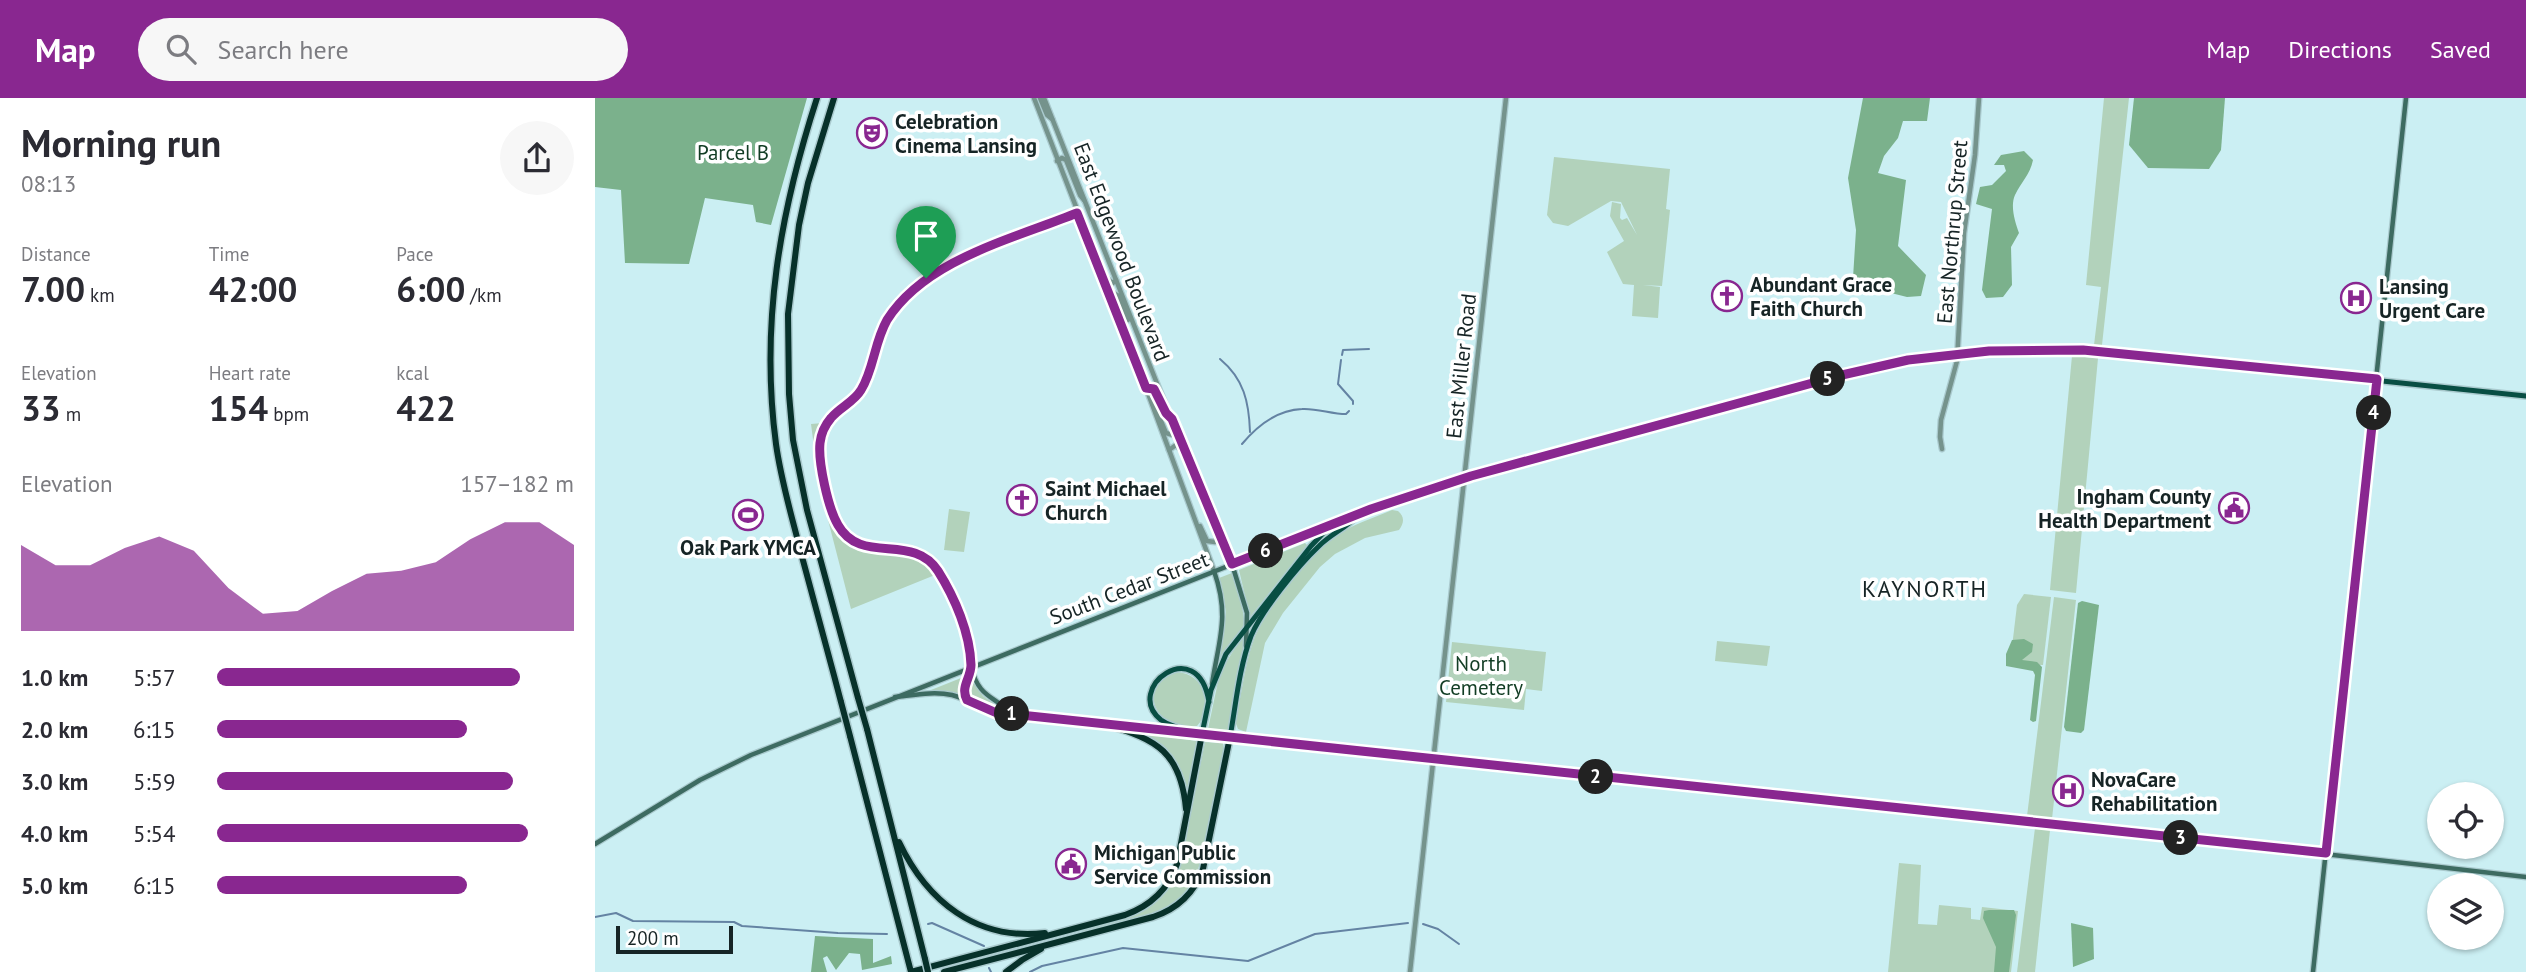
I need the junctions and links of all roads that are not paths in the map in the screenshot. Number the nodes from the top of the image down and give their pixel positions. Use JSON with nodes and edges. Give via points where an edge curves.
{"nodes":[{"id":1,"x":817,"y":98,"type":"edge"},
{"id":2,"x":834,"y":98,"type":"edge"},
{"id":3,"x":1034,"y":98,"type":"edge"},
{"id":4,"x":1042,"y":98,"type":"edge"},
{"id":5,"x":1506,"y":98,"type":"edge"},
{"id":6,"x":1979,"y":98,"type":"edge"},
{"id":7,"x":2406,"y":98,"type":"edge"},
{"id":8,"x":1041,"y":119,"type":"junction"},
{"id":9,"x":1061,"y":141,"type":"junction"},
{"id":10,"x":1057,"y":161,"type":"junction"},
{"id":11,"x":1085,"y":200,"type":"junction"},
{"id":12,"x":1077,"y":213,"type":"junction"},
{"id":13,"x":1085,"y":233,"type":"junction"},
{"id":14,"x":1116,"y":279,"type":"junction"},
{"id":15,"x":1110,"y":296,"type":"junction"},
{"id":16,"x":1135,"y":328,"type":"junction"},
{"id":17,"x":1957,"y":354,"type":"junction"},
{"id":18,"x":2377,"y":379,"type":"junction"},
{"id":19,"x":1146,"y":388,"type":"junction"},
{"id":20,"x":2526,"y":396,"type":"edge"},
{"id":21,"x":1149,"y":397,"type":"junction"},
{"id":22,"x":1172,"y":419,"type":"junction"},
{"id":23,"x":1177,"y":429,"type":"junction"},
{"id":24,"x":1943,"y":449,"type":"dead end"},
{"id":25,"x":1169,"y":452,"type":"junction"},
{"id":26,"x":1465,"y":478,"type":"junction"},
{"id":27,"x":1203,"y":493,"type":"junction"},
{"id":28,"x":1185,"y":497,"type":"junction"},
{"id":29,"x":1359,"y":514,"type":"junction"},
{"id":30,"x":1330,"y":526,"type":"junction"},
{"id":31,"x":1220,"y":536,"type":"junction"},
{"id":32,"x":1232,"y":564,"type":"junction"},
{"id":33,"x":1214,"y":571,"type":"junction"},
{"id":34,"x":1248,"y":625,"type":"junction"},
{"id":35,"x":1246,"y":654,"type":"junction"},
{"id":36,"x":971,"y":667,"type":"junction"},
{"id":37,"x":1211,"y":690,"type":"junction"},
{"id":38,"x":895,"y":697,"type":"junction"},
{"id":39,"x":967,"y":700,"type":"junction"},
{"id":40,"x":1209,"y":702,"type":"junction"},
{"id":41,"x":1011,"y":714,"type":"junction"},
{"id":42,"x":1107,"y":724,"type":"junction"},
{"id":43,"x":1202,"y":734,"type":"junction"},
{"id":44,"x":1230,"y":737,"type":"junction"},
{"id":45,"x":1433,"y":760,"type":"junction"},
{"id":46,"x":1186,"y":817,"type":"junction"},
{"id":47,"x":894,"y":831,"type":"junction"},
{"id":48,"x":595,"y":844,"type":"edge"},
{"id":49,"x":2326,"y":853,"type":"junction"},
{"id":50,"x":2526,"y":877,"type":"edge"},
{"id":51,"x":1078,"y":928,"type":"junction"},
{"id":52,"x":1072,"y":938,"type":"junction"},
{"id":53,"x":911,"y":972,"type":"edge"},
{"id":54,"x":928,"y":972,"type":"edge"},
{"id":55,"x":944,"y":972,"type":"edge"},
{"id":56,"x":1006,"y":972,"type":"edge"},
{"id":57,"x":1410,"y":972,"type":"edge"},
{"id":58,"x":2312,"y":972,"type":"edge"}],
"edges":[{"from":1,"to":53,"type":"highway","bridge":true,"via":[[795,168],[777,258],[770,327],[776,444]]},
{"from":2,"to":47,"type":"highway","bridge":true,"via":[[799,225],[787,314],[789,394],[807,510]]},
{"from":3,"to":8,"type":"street","name":"East Edgewood Boulevard"},
{"from":4,"to":9,"type":"street","name":"East Edgewood Boulevard"},
{"from":5,"to":26,"type":"street","name":"East Miller Road"},
{"from":6,"to":17,"type":"street","name":"East Northrup Street"},
{"from":7,"to":18,"type":"main road"},
{"from":8,"to":9,"type":"street","via":[[1054,144]]},
{"from":8,"to":10,"type":"street","name":"East Edgewood Boulevard"},
{"from":9,"to":11,"type":"street","name":"East Edgewood Boulevard"},
{"from":10,"to":11,"type":"street","via":[[1066,160]]},
{"from":10,"to":12,"type":"street","name":"East Edgewood Boulevard"},
{"from":11,"to":14,"type":"street","name":"East Edgewood Boulevard"},
{"from":12,"to":13,"type":"street","name":"East Edgewood Boulevard"},
{"from":12,"to":36,"type":"street","via":[[953,262],[915,287],[883,329],[861,391],[831,418],[821,439],[823,471],[839,527],[862,546],[909,550],[933,565],[960,614]]},
{"from":13,"to":14,"type":"street","via":[[1107,278],[1113,283]]},
{"from":13,"to":15,"type":"street","name":"East Edgewood Boulevard"},
{"from":14,"to":16,"type":"street","name":"East Edgewood Boulevard"},
{"from":15,"to":16,"type":"street","via":[[1119,296]]},
{"from":15,"to":19,"type":"street","name":"East Edgewood Boulevard"},
{"from":16,"to":22,"type":"street","name":"East Edgewood Boulevard"},
{"from":17,"to":18,"type":"main road","name":"South Cedar Street","via":[[2083,350]]},
{"from":17,"to":24,"type":"street","name":"East Northrup Street","via":[[1941,420]]},
{"from":17,"to":26,"type":"main road","name":"South Cedar Street","via":[[1842,375]]},
{"from":18,"to":20,"type":"main road","name":"South Cedar Street"},
{"from":18,"to":49,"type":"main road"},
{"from":19,"to":21,"type":"street","name":"East Edgewood Boulevard"},
{"from":19,"to":22,"type":"street","via":[[1154,389]]},
{"from":21,"to":23,"type":"street","via":[[1166,433],[1173,435]]},
{"from":21,"to":25,"type":"street","name":"East Edgewood Boulevard"},
{"from":22,"to":23,"type":"street","name":"East Edgewood Boulevard"},
{"from":23,"to":27,"type":"street","name":"East Edgewood Boulevard"},
{"from":25,"to":27,"type":"street","via":[[1173,445],[1182,448]]},
{"from":25,"to":28,"type":"street","name":"East Edgewood Boulevard"},
{"from":26,"to":29,"type":"main road","name":"South Cedar Street"},
{"from":26,"to":45,"type":"street","name":"East Miller Road"},
{"from":27,"to":31,"type":"street","name":"East Edgewood Boulevard"},
{"from":28,"to":31,"type":"street","via":[[1205,539],[1215,542]]},
{"from":28,"to":33,"type":"street","name":"East Edgewood Boulevard"},
{"from":29,"to":30,"type":"main road","name":"South Cedar Street"},
{"from":29,"to":35,"type":"main road","via":[[1308,558],[1259,621]]},
{"from":30,"to":32,"type":"main road","name":"South Cedar Street"},
{"from":30,"to":34,"type":"main road"},
{"from":31,"to":32,"type":"street","name":"East Edgewood Boulevard"},
{"from":32,"to":33,"type":"main road","name":"South Cedar Street"},
{"from":32,"to":34,"type":"main road","name":"East Edgewood Boulevard"},
{"from":33,"to":36,"type":"main road","name":"South Cedar Street"},
{"from":33,"to":37,"type":"main road","name":"East Edgewood Boulevard","via":[[1224,615]]},
{"from":34,"to":35,"type":"main road","name":"East Edgewood Boulevard"},
{"from":34,"to":37,"type":"main road","via":[[1224,657]]},
{"from":35,"to":44,"type":"main road"},
{"from":36,"to":38,"type":"main road","name":"South Cedar Street"},
{"from":36,"to":39,"type":"street","via":[[964,691]]},
{"from":36,"to":41,"type":"main road","via":[[985,694]]},
{"from":37,"to":40,"type":"main road"},
{"from":38,"to":39,"type":"main road","via":[[941,694]]},
{"from":38,"to":48,"type":"main road","name":"South Cedar Street","via":[[723,767]]},
{"from":39,"to":41,"type":"main road","via":[[999,714]]},
{"from":40,"to":43,"type":"main road"},
{"from":40,"to":43,"type":"main road","via":[[1203,681],[1183,669],[1163,674],[1151,692],[1161,720]]},
{"from":41,"to":42,"type":"main road"},
{"from":42,"to":43,"type":"main road"},
{"from":42,"to":46,"type":"highway","via":[[1142,736],[1168,756],[1183,785]]},
{"from":43,"to":44,"type":"main road"},
{"from":43,"to":46,"type":"highway"},
{"from":44,"to":45,"type":"main road"},
{"from":44,"to":52,"type":"highway","via":[[1204,864],[1191,892],[1161,914]]},
{"from":45,"to":49,"type":"main road"},
{"from":45,"to":57,"type":"street","name":"East Miller Road"},
{"from":46,"to":51,"type":"highway","via":[[1175,870],[1159,895],[1133,912]]},
{"from":47,"to":51,"type":"highway","via":[[919,879],[971,922],[1023,934]]},
{"from":47,"to":54,"type":"highway","bridge":true},
{"from":49,"to":50,"type":"main road"},
{"from":49,"to":58,"type":"main road"},
{"from":51,"to":53,"type":"highway"},
{"from":52,"to":55,"type":"highway"},
{"from":52,"to":56,"type":"highway","via":[[1031,954]]}]}
